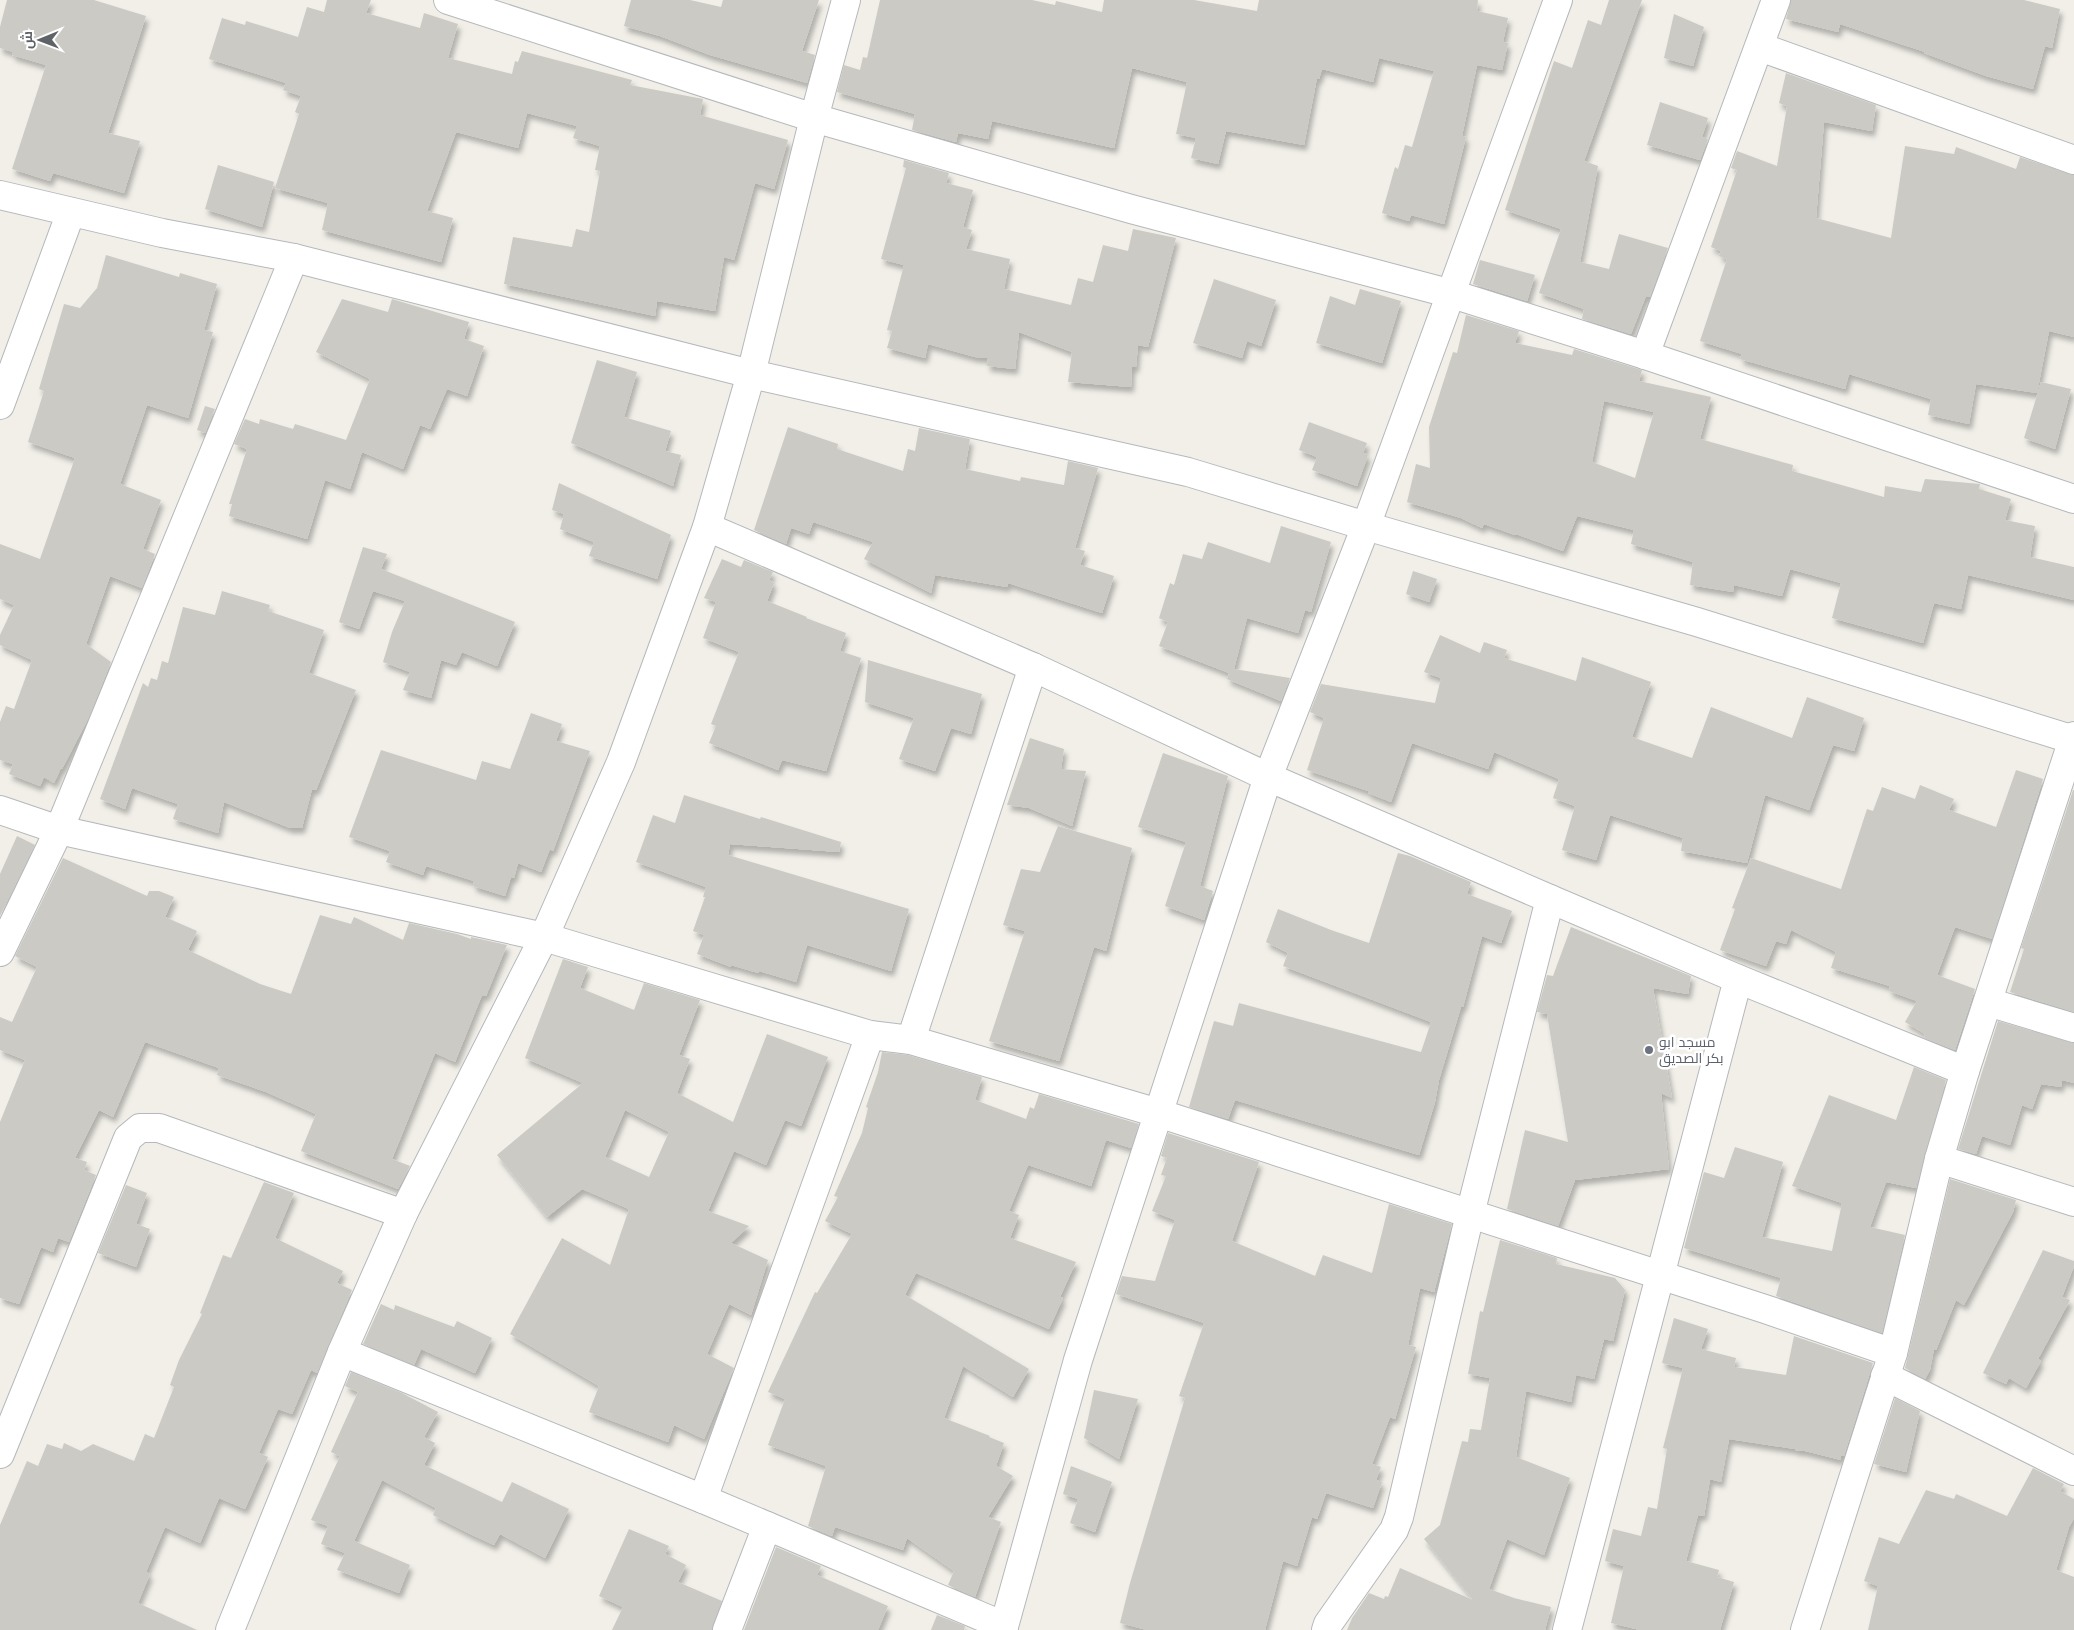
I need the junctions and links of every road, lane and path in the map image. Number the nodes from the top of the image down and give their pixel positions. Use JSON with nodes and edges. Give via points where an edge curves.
{"nodes":[{"id":1,"x":448,"y":0,"type":"edge"},
{"id":2,"x":846,"y":0,"type":"edge"},
{"id":3,"x":1558,"y":0,"type":"edge"},
{"id":4,"x":1776,"y":0,"type":"edge"},
{"id":5,"x":1760,"y":47,"type":"junction"},
{"id":6,"x":814,"y":118,"type":"junction"},
{"id":7,"x":2074,"y":160,"type":"edge"},
{"id":8,"x":0,"y":195,"type":"edge"},
{"id":9,"x":71,"y":212,"type":"junction"},
{"id":10,"x":294,"y":258,"type":"junction"},
{"id":11,"x":1452,"y":294,"type":"junction"},
{"id":12,"x":1645,"y":355,"type":"junction"},
{"id":13,"x":751,"y":374,"type":"junction"},
{"id":14,"x":0,"y":405,"type":"edge"},
{"id":15,"x":2074,"y":499,"type":"edge"},
{"id":16,"x":1366,"y":526,"type":"junction"},
{"id":17,"x":708,"y":527,"type":"junction"},
{"id":18,"x":1033,"y":667,"type":"junction"},
{"id":19,"x":2074,"y":738,"type":"edge"},
{"id":20,"x":1268,"y":777,"type":"junction"},
{"id":21,"x":0,"y":810,"type":"edge"},
{"id":22,"x":59,"y":830,"type":"junction"},
{"id":23,"x":1550,"y":899,"type":"junction"},
{"id":24,"x":544,"y":937,"type":"junction"},
{"id":25,"x":0,"y":952,"type":"edge"},
{"id":26,"x":1738,"y":979,"type":"junction"},
{"id":27,"x":1988,"y":1002,"type":"junction"},
{"id":28,"x":2074,"y":1028,"type":"edge"},
{"id":29,"x":870,"y":1035,"type":"junction"},
{"id":30,"x":912,"y":1040,"type":"junction"},
{"id":31,"x":1965,"y":1071,"type":"junction"},
{"id":32,"x":1158,"y":1113,"type":"junction"},
{"id":33,"x":1939,"y":1159,"type":"junction"},
{"id":34,"x":2074,"y":1202,"type":"edge"},
{"id":35,"x":403,"y":1214,"type":"junction"},
{"id":36,"x":1470,"y":1214,"type":"junction"},
{"id":37,"x":1661,"y":1275,"type":"junction"},
{"id":38,"x":342,"y":1352,"type":"junction"},
{"id":39,"x":1889,"y":1364,"type":"junction"},
{"id":40,"x":0,"y":1454,"type":"edge"},
{"id":41,"x":2074,"y":1471,"type":"edge"},
{"id":42,"x":703,"y":1499,"type":"junction"},
{"id":43,"x":768,"y":1526,"type":"junction"},
{"id":44,"x":1004,"y":1628,"type":"edge"},
{"id":45,"x":230,"y":1630,"type":"edge"},
{"id":46,"x":727,"y":1630,"type":"edge"},
{"id":47,"x":1326,"y":1630,"type":"edge"},
{"id":48,"x":1567,"y":1630,"type":"edge"},
{"id":49,"x":1805,"y":1630,"type":"edge"}],
"edges":[{"from":1,"to":6,"type":"street"},
{"from":2,"to":6,"type":"street"},
{"from":3,"to":11,"type":"street"},
{"from":4,"to":5,"type":"street"},
{"from":5,"to":7,"type":"street"},
{"from":5,"to":12,"type":"street"},
{"from":6,"to":11,"type":"street","via":[[1131,209]]},
{"from":6,"to":13,"type":"street"},
{"from":8,"to":9,"type":"street"},
{"from":9,"to":10,"type":"street"},
{"from":9,"to":14,"type":"street"},
{"from":10,"to":13,"type":"street"},
{"from":10,"to":22,"type":"street"},
{"from":11,"to":12,"type":"street"},
{"from":11,"to":16,"type":"street"},
{"from":12,"to":15,"type":"street"},
{"from":13,"to":16,"type":"street","via":[[1188,472]]},
{"from":13,"to":17,"type":"street"},
{"from":16,"to":19,"type":"street","via":[[1697,622]]},
{"from":16,"to":20,"type":"street"},
{"from":17,"to":18,"type":"street"},
{"from":17,"to":24,"type":"street","via":[[621,762]]},
{"from":18,"to":20,"type":"street"},
{"from":18,"to":30,"type":"street"},
{"from":19,"to":27,"type":"street"},
{"from":20,"to":23,"type":"street"},
{"from":20,"to":32,"type":"street"},
{"from":21,"to":22,"type":"street"},
{"from":22,"to":24,"type":"street"},
{"from":22,"to":25,"type":"street"},
{"from":23,"to":26,"type":"street"},
{"from":23,"to":36,"type":"street"},
{"from":24,"to":29,"type":"street"},
{"from":24,"to":35,"type":"street"},
{"from":26,"to":31,"type":"street"},
{"from":26,"to":37,"type":"street"},
{"from":27,"to":28,"type":"street"},
{"from":27,"to":31,"type":"street"},
{"from":29,"to":30,"type":"street"},
{"from":29,"to":42,"type":"street"},
{"from":30,"to":32,"type":"street"},
{"from":31,"to":33,"type":"street"},
{"from":32,"to":36,"type":"street"},
{"from":32,"to":44,"type":"street","via":[[1078,1360]]},
{"from":33,"to":34,"type":"street"},
{"from":33,"to":39,"type":"street"},
{"from":35,"to":38,"type":"street"},
{"from":35,"to":40,"type":"street","via":[[158,1128],[140,1128],[128,1138]]},
{"from":36,"to":37,"type":"street"},
{"from":36,"to":47,"type":"street","via":[[1399,1516],[1394,1530]]},
{"from":37,"to":39,"type":"street"},
{"from":37,"to":48,"type":"street"},
{"from":38,"to":42,"type":"street"},
{"from":38,"to":45,"type":"street"},
{"from":39,"to":41,"type":"street"},
{"from":39,"to":49,"type":"street"},
{"from":42,"to":43,"type":"street"},
{"from":43,"to":44,"type":"street"},
{"from":43,"to":46,"type":"street"}]}
